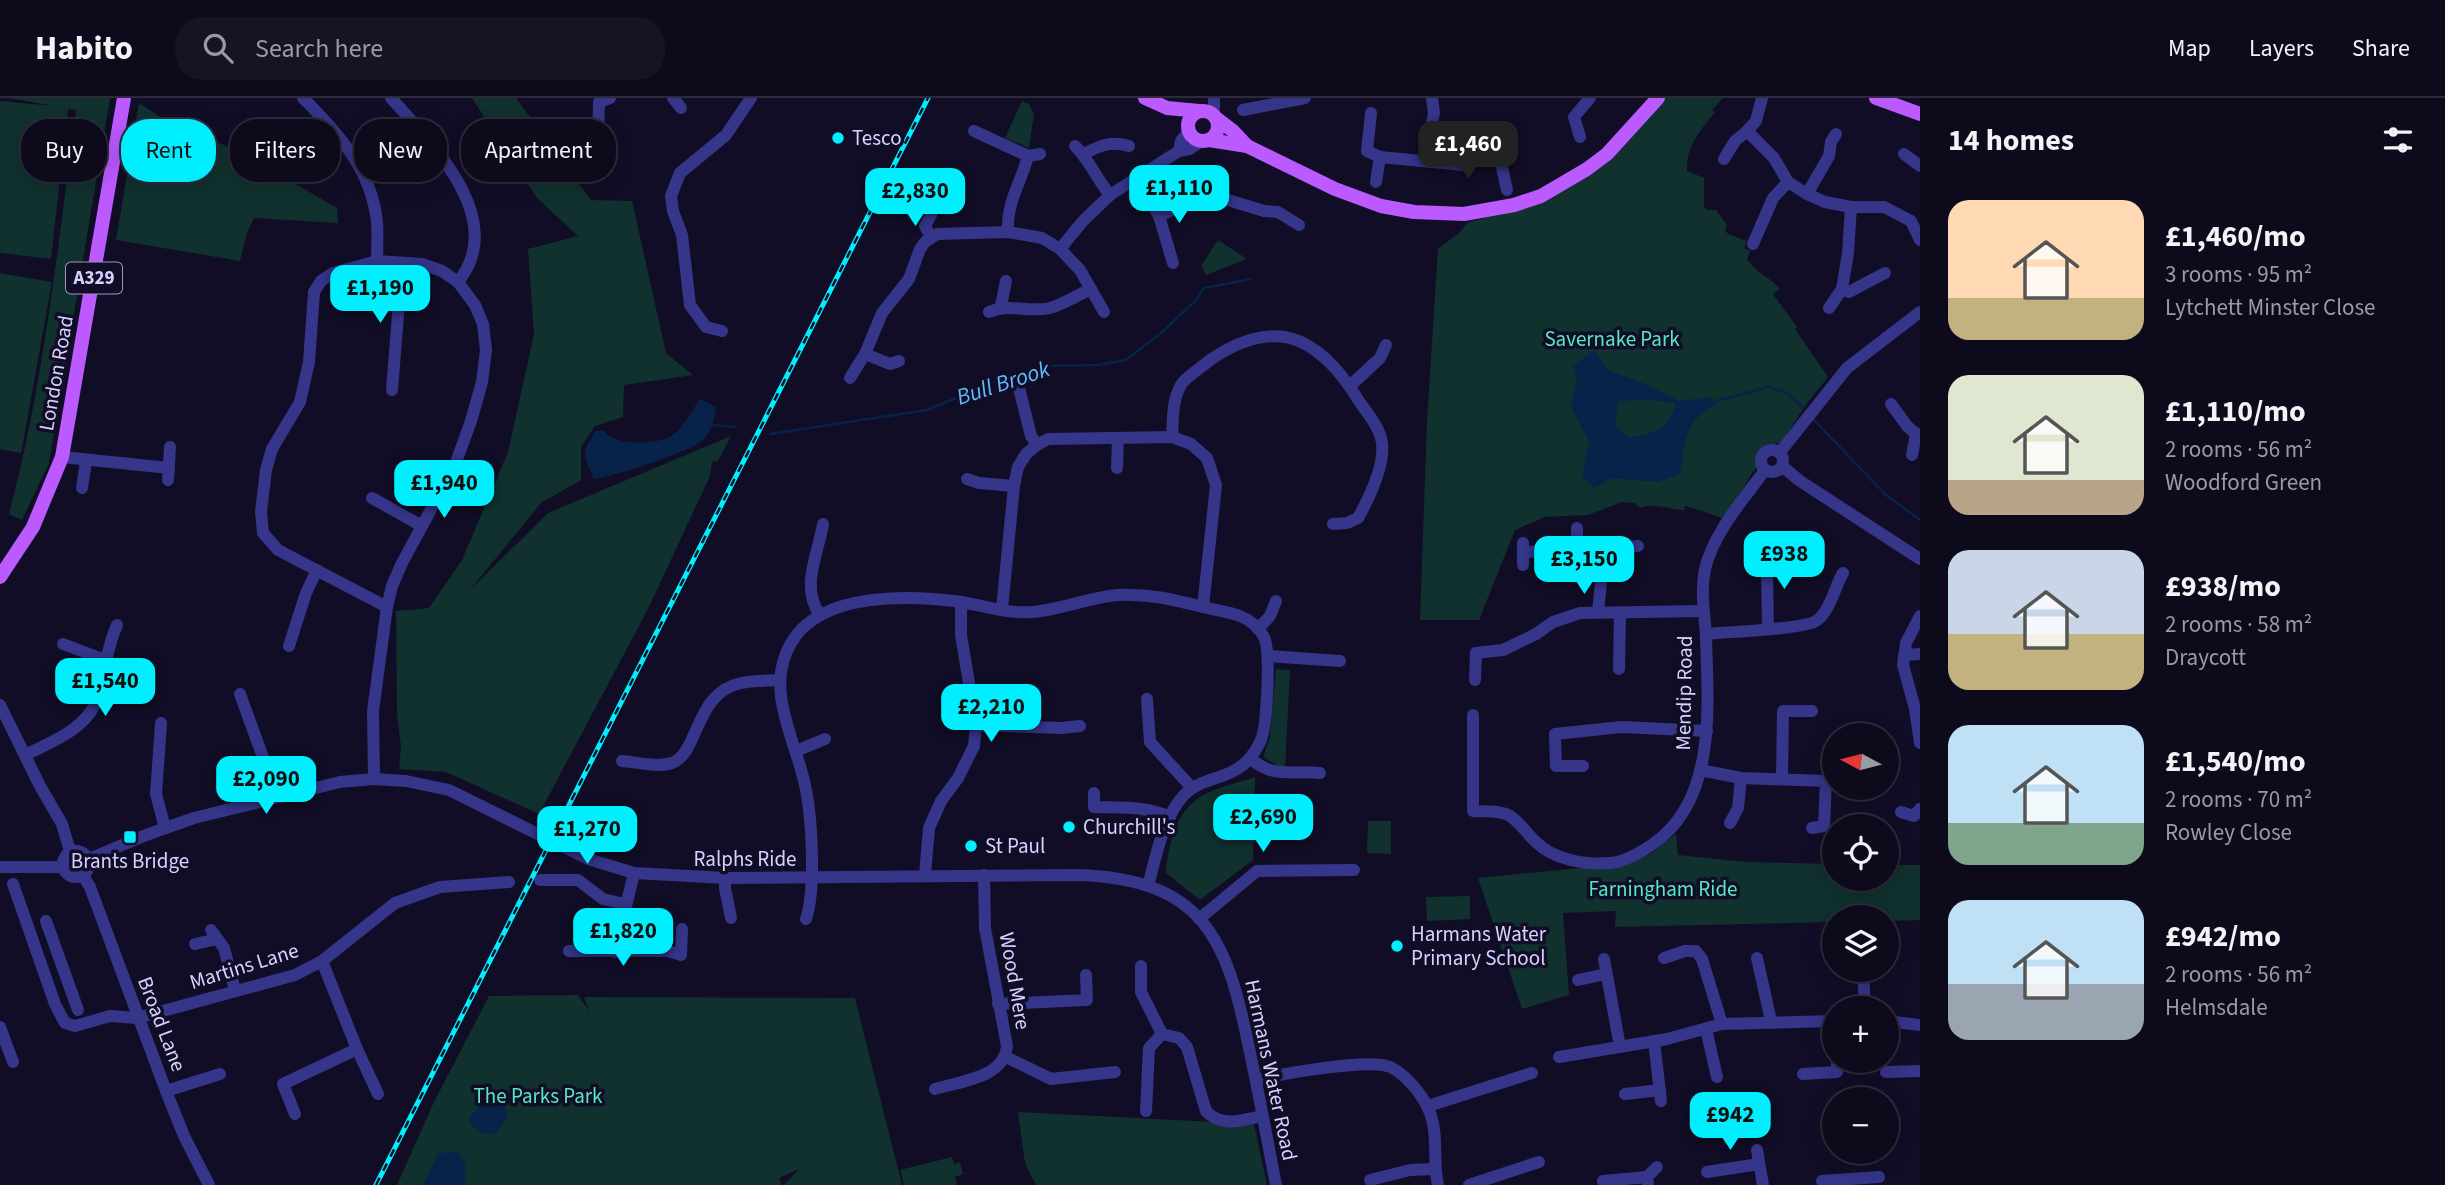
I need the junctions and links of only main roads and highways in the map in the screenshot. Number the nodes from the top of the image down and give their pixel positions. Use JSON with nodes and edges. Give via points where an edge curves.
{"nodes":[{"id":1,"x":124,"y":98,"type":"edge"},
{"id":2,"x":1145,"y":98,"type":"edge"},
{"id":3,"x":1650,"y":98,"type":"edge"},
{"id":4,"x":1658,"y":98,"type":"edge"},
{"id":5,"x":1876,"y":98,"type":"edge"},
{"id":6,"x":1167,"y":108,"type":"junction"},
{"id":7,"x":1208,"y":111,"type":"edge"},
{"id":8,"x":1920,"y":114,"type":"edge"},
{"id":9,"x":1641,"y":116,"type":"junction"},
{"id":10,"x":1189,"y":130,"type":"junction"},
{"id":11,"x":1205,"y":141,"type":"junction"},
{"id":12,"x":1247,"y":146,"type":"junction"},
{"id":13,"x":6,"y":565,"type":"edge"},
{"id":14,"x":0,"y":577,"type":"edge"}],
"edges":[{"from":1,"to":13,"type":"main road","name":"London Road","number":"A329","via":[[62,457],[39,515]]},
{"from":2,"to":6,"type":"main road"},
{"from":3,"to":9,"type":"main road"},
{"from":4,"to":9,"type":"main road"},
{"from":5,"to":8,"type":"main road"},
{"from":6,"to":7,"type":"main road"},
{"from":6,"to":10,"type":"main road"},
{"from":7,"to":10,"type":"main road","via":[[1192,116]]},
{"from":7,"to":11,"type":"main road","via":[[1218,129]]},
{"from":7,"to":12,"type":"main road"},
{"from":9,"to":12,"type":"main road","via":[[1606,154],[1541,196],[1464,214],[1381,206]]},
{"from":10,"to":11,"type":"main road","via":[[1194,138]]},
{"from":11,"to":12,"type":"main road"},
{"from":13,"to":14,"type":"main road","name":"London Road","number":"A329"}]}
